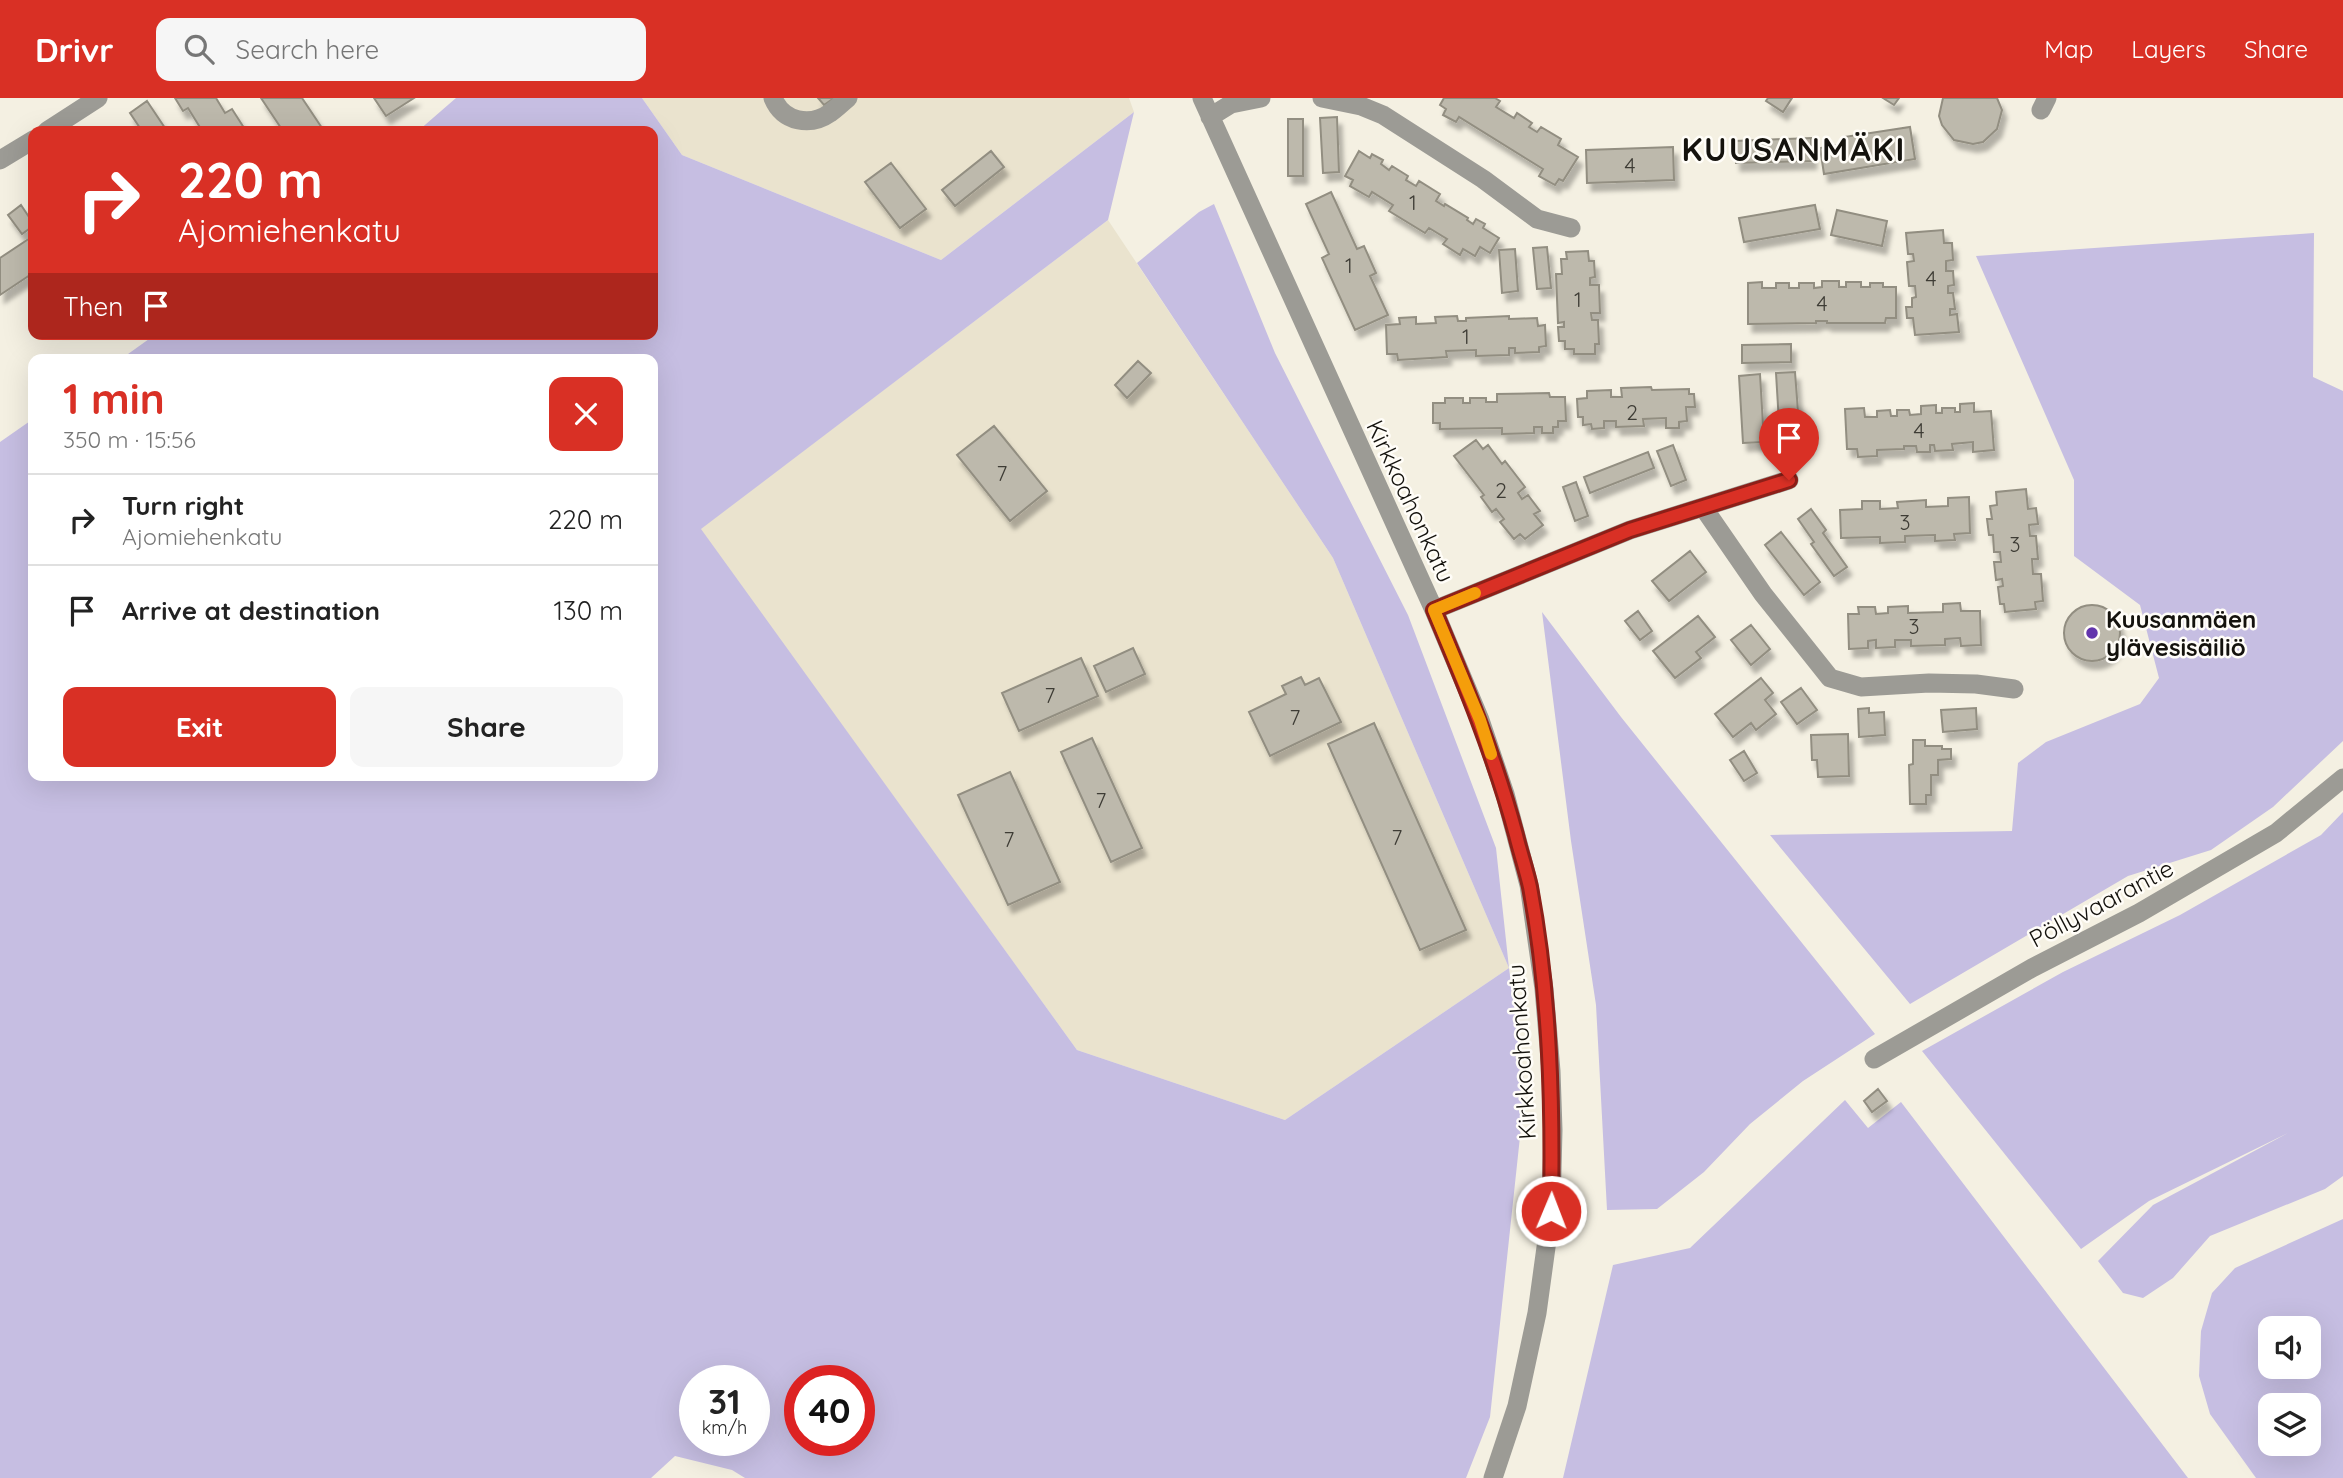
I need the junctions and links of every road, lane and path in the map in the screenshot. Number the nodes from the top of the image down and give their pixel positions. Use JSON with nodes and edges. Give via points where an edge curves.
{"nodes":[{"id":1,"x":98,"y":98,"type":"edge"},
{"id":2,"x":773,"y":98,"type":"edge"},
{"id":3,"x":848,"y":98,"type":"edge"},
{"id":4,"x":1202,"y":98,"type":"edge"},
{"id":5,"x":1261,"y":98,"type":"edge"},
{"id":6,"x":1322,"y":98,"type":"edge"},
{"id":7,"x":1210,"y":117,"type":"junction"},
{"id":8,"x":55,"y":126,"type":"edge"},
{"id":9,"x":28,"y":143,"type":"edge"},
{"id":10,"x":0,"y":160,"type":"edge"},
{"id":11,"x":1571,"y":228,"type":"dead end"},
{"id":12,"x":1789,"y":480,"type":"dead end"},
{"id":13,"x":1703,"y":507,"type":"junction"},
{"id":14,"x":1434,"y":610,"type":"junction"},
{"id":15,"x":2014,"y":689,"type":"dead end"},
{"id":16,"x":2343,"y":778,"type":"edge"},
{"id":17,"x":1874,"y":1059,"type":"dead end"},
{"id":18,"x":1493,"y":1478,"type":"edge"}],
"edges":[{"from":1,"to":8,"type":"street"},
{"from":2,"to":3,"type":"street","via":[[788,116],[810,122]]},
{"from":4,"to":7,"type":"street","name":"Kirkkoahonkatu"},
{"from":5,"to":7,"type":"street","via":[[1231,104]]},
{"from":6,"to":11,"type":"street","via":[[1383,115],[1536,219]]},
{"from":7,"to":14,"type":"street","name":"Kirkkoahonkatu"},
{"from":9,"to":10,"type":"street"},
{"from":12,"to":13,"type":"street"},
{"from":13,"to":14,"type":"street","via":[[1630,530]]},
{"from":13,"to":15,"type":"street","via":[[1763,594],[1830,678],[1861,687],[1929,683]]},
{"from":14,"to":18,"type":"street","name":"Kirkkoahonkatu","via":[[1505,794],[1530,885],[1544,989],[1553,1130],[1551,1211],[1537,1313],[1517,1406]]},
{"from":16,"to":17,"type":"street","name":"Pöllyvaarantie","via":[[2276,834]]}]}
